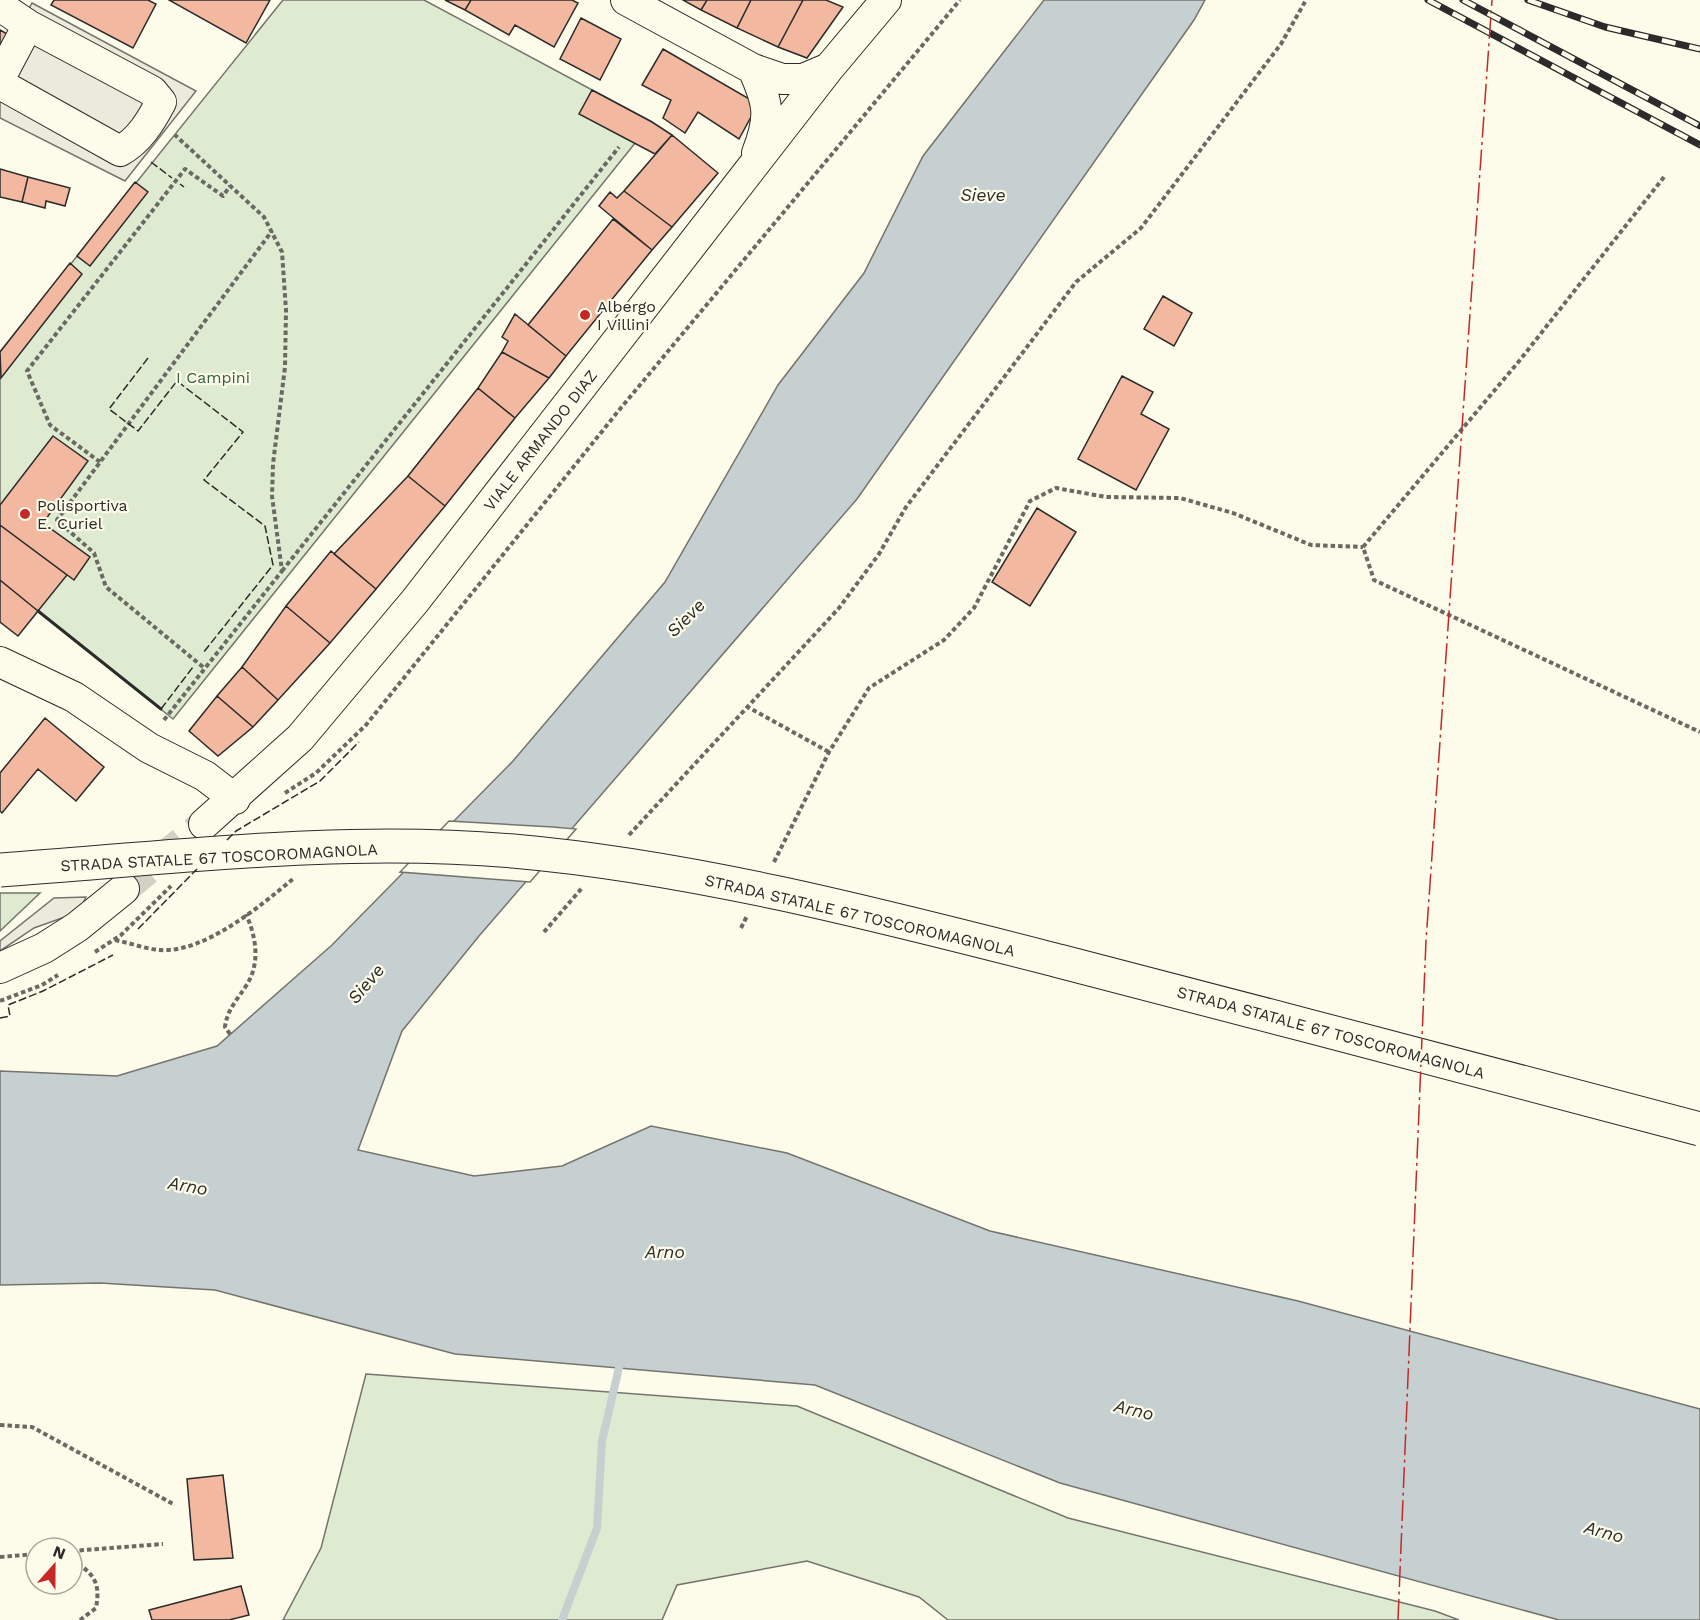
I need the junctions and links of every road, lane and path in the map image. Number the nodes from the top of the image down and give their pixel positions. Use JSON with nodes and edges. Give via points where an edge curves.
{"nodes":[{"id":1,"x":626,"y":0,"type":"edge"},
{"id":2,"x":886,"y":0,"type":"edge"},
{"id":3,"x":960,"y":0,"type":"edge"},
{"id":4,"x":1306,"y":0,"type":"edge"},
{"id":5,"x":13,"y":10,"type":"edge"},
{"id":6,"x":829,"y":68,"type":"junction"},
{"id":7,"x":753,"y":69,"type":"junction"},
{"id":8,"x":0,"y":78,"type":"edge"},
{"id":9,"x":0,"y":84,"type":"edge"},
{"id":10,"x":170,"y":130,"type":"dead end"},
{"id":11,"x":619,"y":147,"type":"dead end"},
{"id":12,"x":752,"y":167,"type":"junction"},
{"id":13,"x":1664,"y":177,"type":"dead end"},
{"id":14,"x":230,"y":186,"type":"junction"},
{"id":15,"x":272,"y":231,"type":"junction"},
{"id":16,"x":100,"y":462,"type":"junction"},
{"id":17,"x":1363,"y":547,"type":"junction"},
{"id":18,"x":282,"y":571,"type":"junction"},
{"id":19,"x":0,"y":662,"type":"edge"},
{"id":20,"x":203,"y":668,"type":"junction"},
{"id":21,"x":746,"y":706,"type":"junction"},
{"id":22,"x":164,"y":720,"type":"dead end"},
{"id":23,"x":1700,"y":732,"type":"edge"},
{"id":24,"x":829,"y":752,"type":"junction"},
{"id":25,"x":277,"y":797,"type":"dead end"},
{"id":26,"x":235,"y":799,"type":"junction"},
{"id":27,"x":204,"y":824,"type":"tunnel mouth"},
{"id":28,"x":622,"y":843,"type":"dead end"},
{"id":29,"x":772,"y":866,"type":"dead end"},
{"id":30,"x":0,"y":870,"type":"edge"},
{"id":31,"x":293,"y":879,"type":"dead end"},
{"id":32,"x":583,"y":887,"type":"dead end"},
{"id":33,"x":124,"y":889,"type":"tunnel mouth"},
{"id":34,"x":752,"y":907,"type":"dead end"},
{"id":35,"x":246,"y":914,"type":"junction"},
{"id":36,"x":741,"y":928,"type":"dead end"},
{"id":37,"x":544,"y":932,"type":"dead end"},
{"id":38,"x":114,"y":939,"type":"dead end"},
{"id":39,"x":0,"y":968,"type":"edge"},
{"id":40,"x":230,"y":1034,"type":"dead end"},
{"id":41,"x":1700,"y":1129,"type":"edge"},
{"id":42,"x":0,"y":1425,"type":"edge"},
{"id":43,"x":175,"y":1505,"type":"dead end"},
{"id":44,"x":163,"y":1544,"type":"dead end"},
{"id":45,"x":84,"y":1550,"type":"edge"},
{"id":46,"x":24,"y":1555,"type":"edge"},
{"id":47,"x":0,"y":1557,"type":"edge"},
{"id":48,"x":84,"y":1568,"type":"edge"},
{"id":49,"x":80,"y":1620,"type":"edge"}],
"edges":[{"from":1,"to":7,"type":"street"},
{"from":2,"to":6,"type":"street","name":"VIALE ARMANDO DIAZ"},
{"from":3,"to":25,"type":"path","via":[[620,409],[366,725],[316,773]]},
{"from":4,"to":21,"type":"path","via":[[1281,44],[1141,228],[1076,282],[906,507],[879,554],[838,608]]},
{"from":5,"to":8,"type":"street"},
{"from":5,"to":9,"type":"street","via":[[152,91],[161,102],[152,120],[131,145],[120,151]]},
{"from":6,"to":7,"type":"street","via":[[803,79],[782,79]]},
{"from":6,"to":12,"type":"street","name":"VIALE ARMANDO DIAZ"},
{"from":7,"to":12,"type":"street","via":[[767,99],[767,126]]},
{"from":10,"to":14,"type":"path"},
{"from":11,"to":18,"type":"path"},
{"from":12,"to":26,"type":"street","name":"VIALE ARMANDO DIAZ","via":[[408,609],[300,738]]},
{"from":13,"to":17,"type":"path","via":[[1520,360]]},
{"from":14,"to":15,"type":"path","via":[[264,217]]},
{"from":14,"to":16,"type":"path","via":[[223,196],[184,169],[27,371],[50,425]]},
{"from":15,"to":16,"type":"path"},
{"from":15,"to":18,"type":"path","via":[[282,252],[285,272],[285,367],[272,496]]},
{"from":16,"to":20,"type":"path","via":[[57,520],[94,553],[106,587]]},
{"from":17,"to":23,"type":"path","via":[[1374,580]]},
{"from":17,"to":24,"type":"path","via":[[1311,545],[1233,513],[1180,498],[1106,497],[1056,488],[1030,501],[974,608],[944,640],[868,688]]},
{"from":18,"to":20,"type":"path"},
{"from":19,"to":26,"type":"street","via":[[74,697],[149,748],[205,776]]},
{"from":20,"to":22,"type":"path"},
{"from":21,"to":24,"type":"path"},
{"from":21,"to":28,"type":"path"},
{"from":24,"to":29,"type":"path"},
{"from":26,"to":27,"type":"street","name":"VIALE ARMANDO DIAZ"},
{"from":30,"to":41,"type":"main road","name":"STRADA STATALE 67 TOSCOROMAGNOLA","bridge":true,"via":[[348,846],[452,847],[589,860],[678,874],[907,922]]},
{"from":31,"to":35,"type":"path"},
{"from":32,"to":37,"type":"path"},
{"from":33,"to":39,"type":"street","via":[[77,927],[44,948]]},
{"from":34,"to":36,"type":"path"},
{"from":35,"to":38,"type":"path","via":[[203,942],[161,950]]},
{"from":35,"to":40,"type":"path","via":[[254,932],[256,965],[226,1016],[225,1027]]},
{"from":42,"to":43,"type":"path","via":[[32,1427]]},
{"from":44,"to":45,"type":"path"},
{"from":46,"to":47,"type":"path"},
{"from":48,"to":49,"type":"path","via":[[99,1591],[96,1608]]}]}
